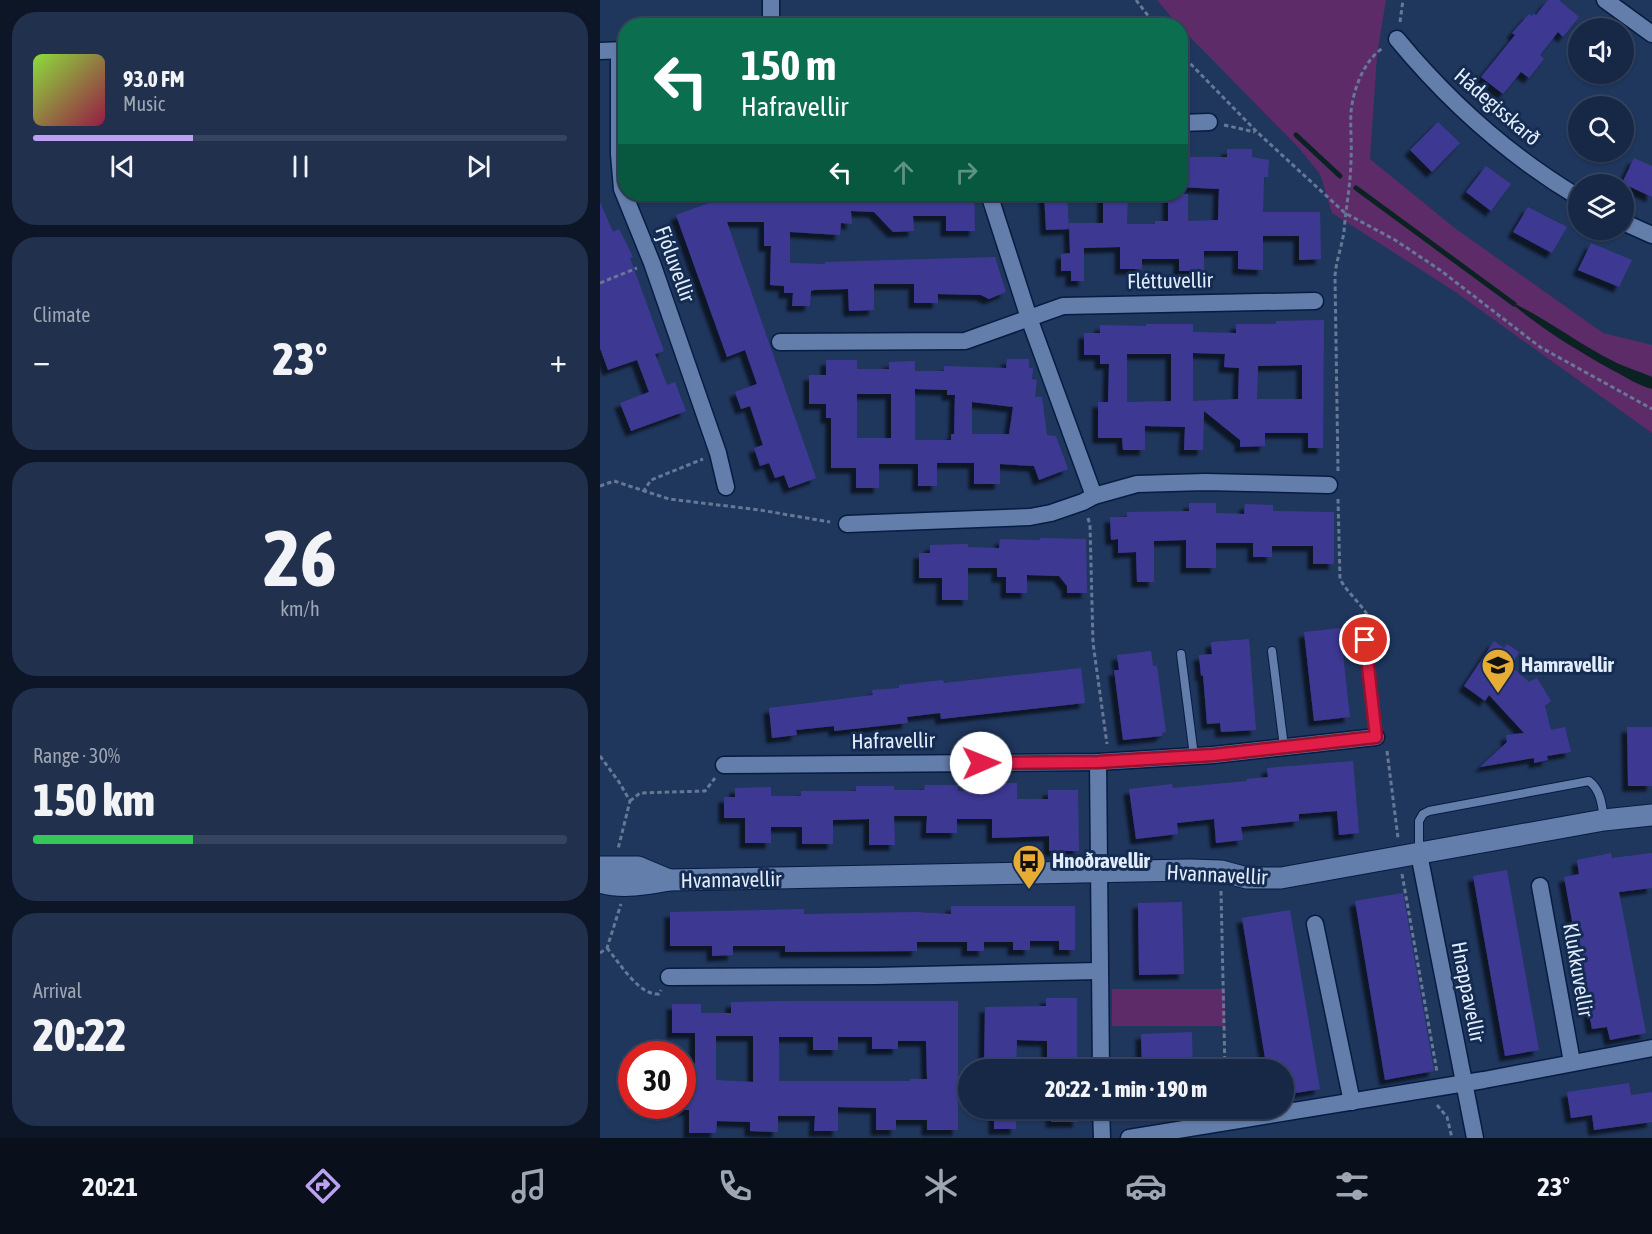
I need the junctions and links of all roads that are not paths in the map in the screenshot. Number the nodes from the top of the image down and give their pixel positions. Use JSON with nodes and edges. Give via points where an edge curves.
{"nodes":[{"id":1,"x":771,"y":0,"type":"edge"},
{"id":2,"x":1605,"y":0,"type":"edge"},
{"id":3,"x":771,"y":18,"type":"edge"},
{"id":4,"x":1652,"y":34,"type":"edge"},
{"id":5,"x":1396,"y":39,"type":"road end"},
{"id":6,"x":618,"y":50,"type":"edge"},
{"id":7,"x":600,"y":51,"type":"edge"},
{"id":8,"x":1209,"y":122,"type":"road end"},
{"id":9,"x":1188,"y":123,"type":"edge"},
{"id":10,"x":1568,"y":191,"type":"edge"},
{"id":11,"x":627,"y":201,"type":"edge"},
{"id":12,"x":991,"y":201,"type":"edge"},
{"id":13,"x":1634,"y":227,"type":"edge"},
{"id":14,"x":1652,"y":235,"type":"edge"},
{"id":15,"x":1315,"y":301,"type":"dead end"},
{"id":16,"x":1029,"y":318,"type":"junction"},
{"id":17,"x":780,"y":342,"type":"dead end"},
{"id":18,"x":1335,"y":486,"type":"road end"},
{"id":19,"x":726,"y":487,"type":"dead end"},
{"id":20,"x":1089,"y":499,"type":"junction"},
{"id":21,"x":847,"y":524,"type":"dead end"},
{"id":22,"x":1365,"y":640,"type":"dead end"},
{"id":23,"x":1272,"y":651,"type":"dead end"},
{"id":24,"x":1181,"y":654,"type":"dead end"},
{"id":25,"x":1381,"y":742,"type":"joint"},
{"id":26,"x":1284,"y":747,"type":"junction"},
{"id":27,"x":1194,"y":756,"type":"junction"},
{"id":28,"x":1104,"y":761,"type":"junction"},
{"id":29,"x":724,"y":765,"type":"road end"},
{"id":30,"x":1652,"y":815,"type":"edge"},
{"id":31,"x":1604,"y":820,"type":"junction"},
{"id":32,"x":1412,"y":850,"type":"junction"},
{"id":33,"x":608,"y":862,"type":"edge"},
{"id":34,"x":1098,"y":872,"type":"junction"},
{"id":35,"x":669,"y":880,"type":"junction"},
{"id":36,"x":600,"y":882,"type":"edge"},
{"id":37,"x":1540,"y":886,"type":"dead end"},
{"id":38,"x":1315,"y":924,"type":"dead end"},
{"id":39,"x":1100,"y":971,"type":"junction"},
{"id":40,"x":669,"y":977,"type":"road end"},
{"id":41,"x":1652,"y":1048,"type":"edge"},
{"id":42,"x":1101,"y":1059,"type":"edge"},
{"id":43,"x":1572,"y":1062,"type":"junction"},
{"id":44,"x":1463,"y":1083,"type":"junction"},
{"id":45,"x":1352,"y":1102,"type":"junction"},
{"id":46,"x":1101,"y":1119,"type":"edge"},
{"id":47,"x":1102,"y":1138,"type":"edge"},
{"id":48,"x":1129,"y":1138,"type":"edge"},
{"id":49,"x":1475,"y":1138,"type":"edge"}],
"edges":[{"from":1,"to":3,"type":"street"},
{"from":2,"to":4,"type":"street"},
{"from":5,"to":10,"type":"street","name":"Hádegisskarð","via":[[1487,133]]},
{"from":6,"to":7,"type":"street"},
{"from":8,"to":9,"type":"street"},
{"from":11,"to":19,"type":"street","name":"Fjóluvellir","via":[[718,453]]},
{"from":12,"to":16,"type":"street"},
{"from":13,"to":14,"type":"street"},
{"from":15,"to":16,"type":"street","name":"Fléttuvellir","via":[[1063,306]]},
{"from":16,"to":17,"type":"street","name":"Fléttuvellir","via":[[965,341]]},
{"from":16,"to":20,"type":"street"},
{"from":18,"to":20,"type":"street","via":[[1137,484]]},
{"from":20,"to":21,"type":"street","via":[[1030,517]]},
{"from":22,"to":25,"type":"lane"},
{"from":23,"to":26,"type":"lane"},
{"from":24,"to":27,"type":"lane"},
{"from":25,"to":26,"type":"street","name":"Hafravellir"},
{"from":26,"to":27,"type":"street","name":"Hafravellir"},
{"from":27,"to":28,"type":"street","name":"Hafravellir"},
{"from":28,"to":29,"type":"street","name":"Hafravellir"},
{"from":28,"to":34,"type":"street"},
{"from":30,"to":31,"type":"street","name":"Hvannavellir"},
{"from":31,"to":32,"type":"street","name":"Hvannavellir"},
{"from":31,"to":32,"type":"lane","via":[[1598,792],[1589,781],[1429,811],[1419,821]]},
{"from":32,"to":34,"type":"street","name":"Hvannavellir","via":[[1281,878],[1190,870]]},
{"from":32,"to":44,"type":"street","name":"Hnappavellir"},
{"from":33,"to":35,"type":"street","name":"Hvannavellir","via":[[638,867]]},
{"from":34,"to":35,"type":"street","name":"Hvannavellir"},
{"from":34,"to":39,"type":"street"},
{"from":35,"to":36,"type":"street","name":"Hvannavellir","via":[[648,884]]},
{"from":37,"to":43,"type":"street","name":"Klukkuvellir"},
{"from":38,"to":45,"type":"street"},
{"from":39,"to":40,"type":"street"},
{"from":39,"to":42,"type":"street"},
{"from":41,"to":43,"type":"street"},
{"from":43,"to":44,"type":"street"},
{"from":44,"to":45,"type":"street"},
{"from":44,"to":49,"type":"street","name":"Hnappavellir"},
{"from":45,"to":48,"type":"street"},
{"from":46,"to":47,"type":"street"}]}
